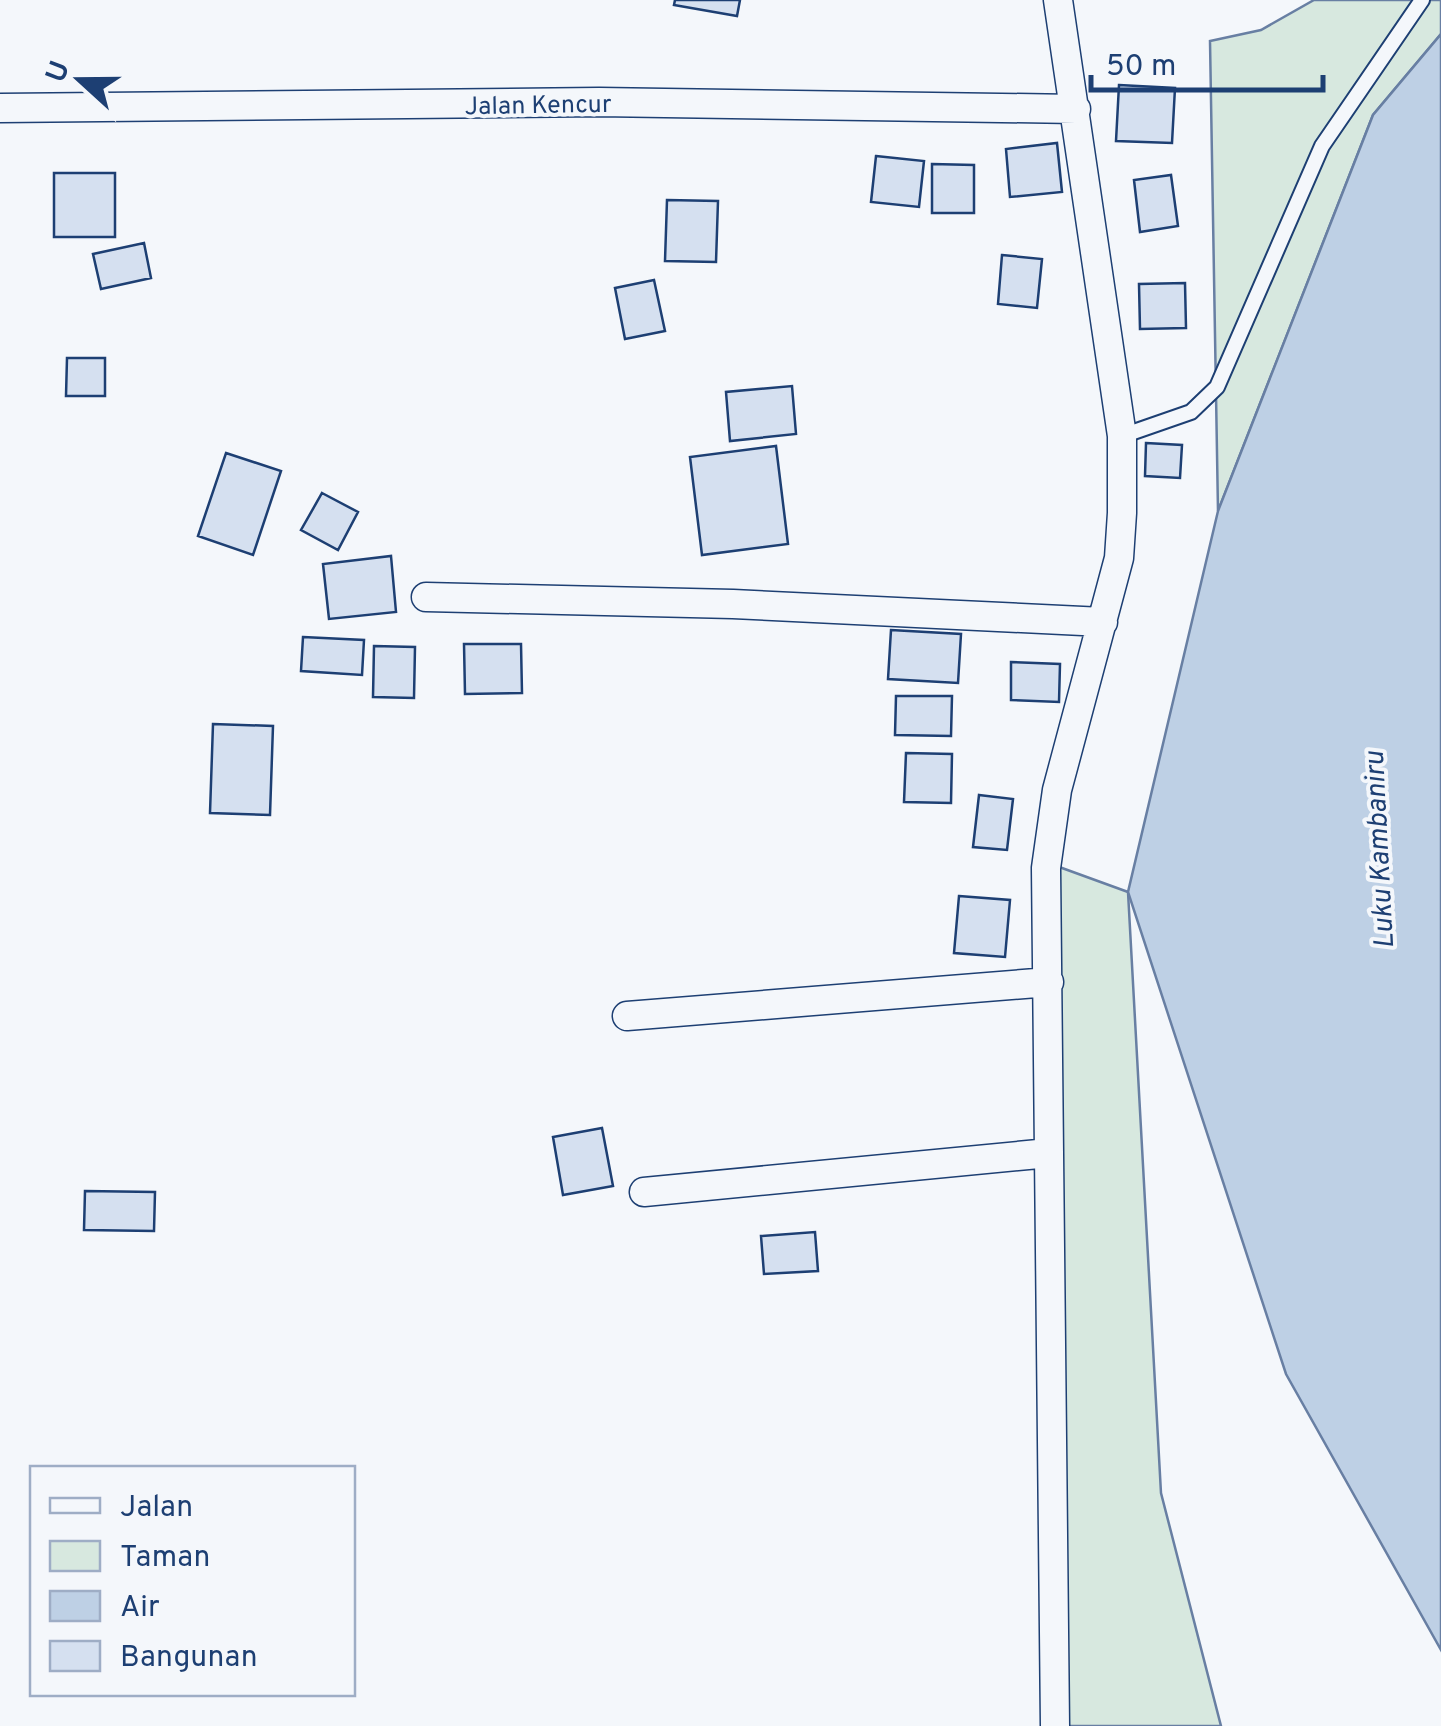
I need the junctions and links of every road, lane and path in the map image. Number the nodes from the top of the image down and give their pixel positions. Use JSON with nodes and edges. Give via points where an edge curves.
{"nodes":[{"id":1,"x":1058,"y":0,"type":"edge"},
{"id":2,"x":1422,"y":0,"type":"edge"},
{"id":3,"x":0,"y":108,"type":"edge"},
{"id":4,"x":1076,"y":109,"type":"junction"},
{"id":5,"x":1122,"y":436,"type":"junction"},
{"id":6,"x":426,"y":597,"type":"dead end"},
{"id":7,"x":1103,"y":622,"type":"junction"},
{"id":8,"x":1049,"y":982,"type":"junction"},
{"id":9,"x":627,"y":1016,"type":"dead end"},
{"id":10,"x":1050,"y":1154,"type":"junction"},
{"id":11,"x":644,"y":1192,"type":"dead end"},
{"id":12,"x":1055,"y":1726,"type":"edge"}],
"edges":[{"from":1,"to":4,"type":"street"},
{"from":2,"to":5,"type":"lane","via":[[1322,146],[1217,387],[1191,412]]},
{"from":3,"to":4,"type":"street","name":"Jalan Kencur","via":[[599,102]]},
{"from":4,"to":5,"type":"street"},
{"from":5,"to":7,"type":"street","via":[[1119,558]]},
{"from":6,"to":7,"type":"street"},
{"from":7,"to":8,"type":"street","via":[[1050,833]]},
{"from":8,"to":9,"type":"street"},
{"from":8,"to":10,"type":"street"},
{"from":10,"to":11,"type":"street"},
{"from":10,"to":12,"type":"street"}]}
